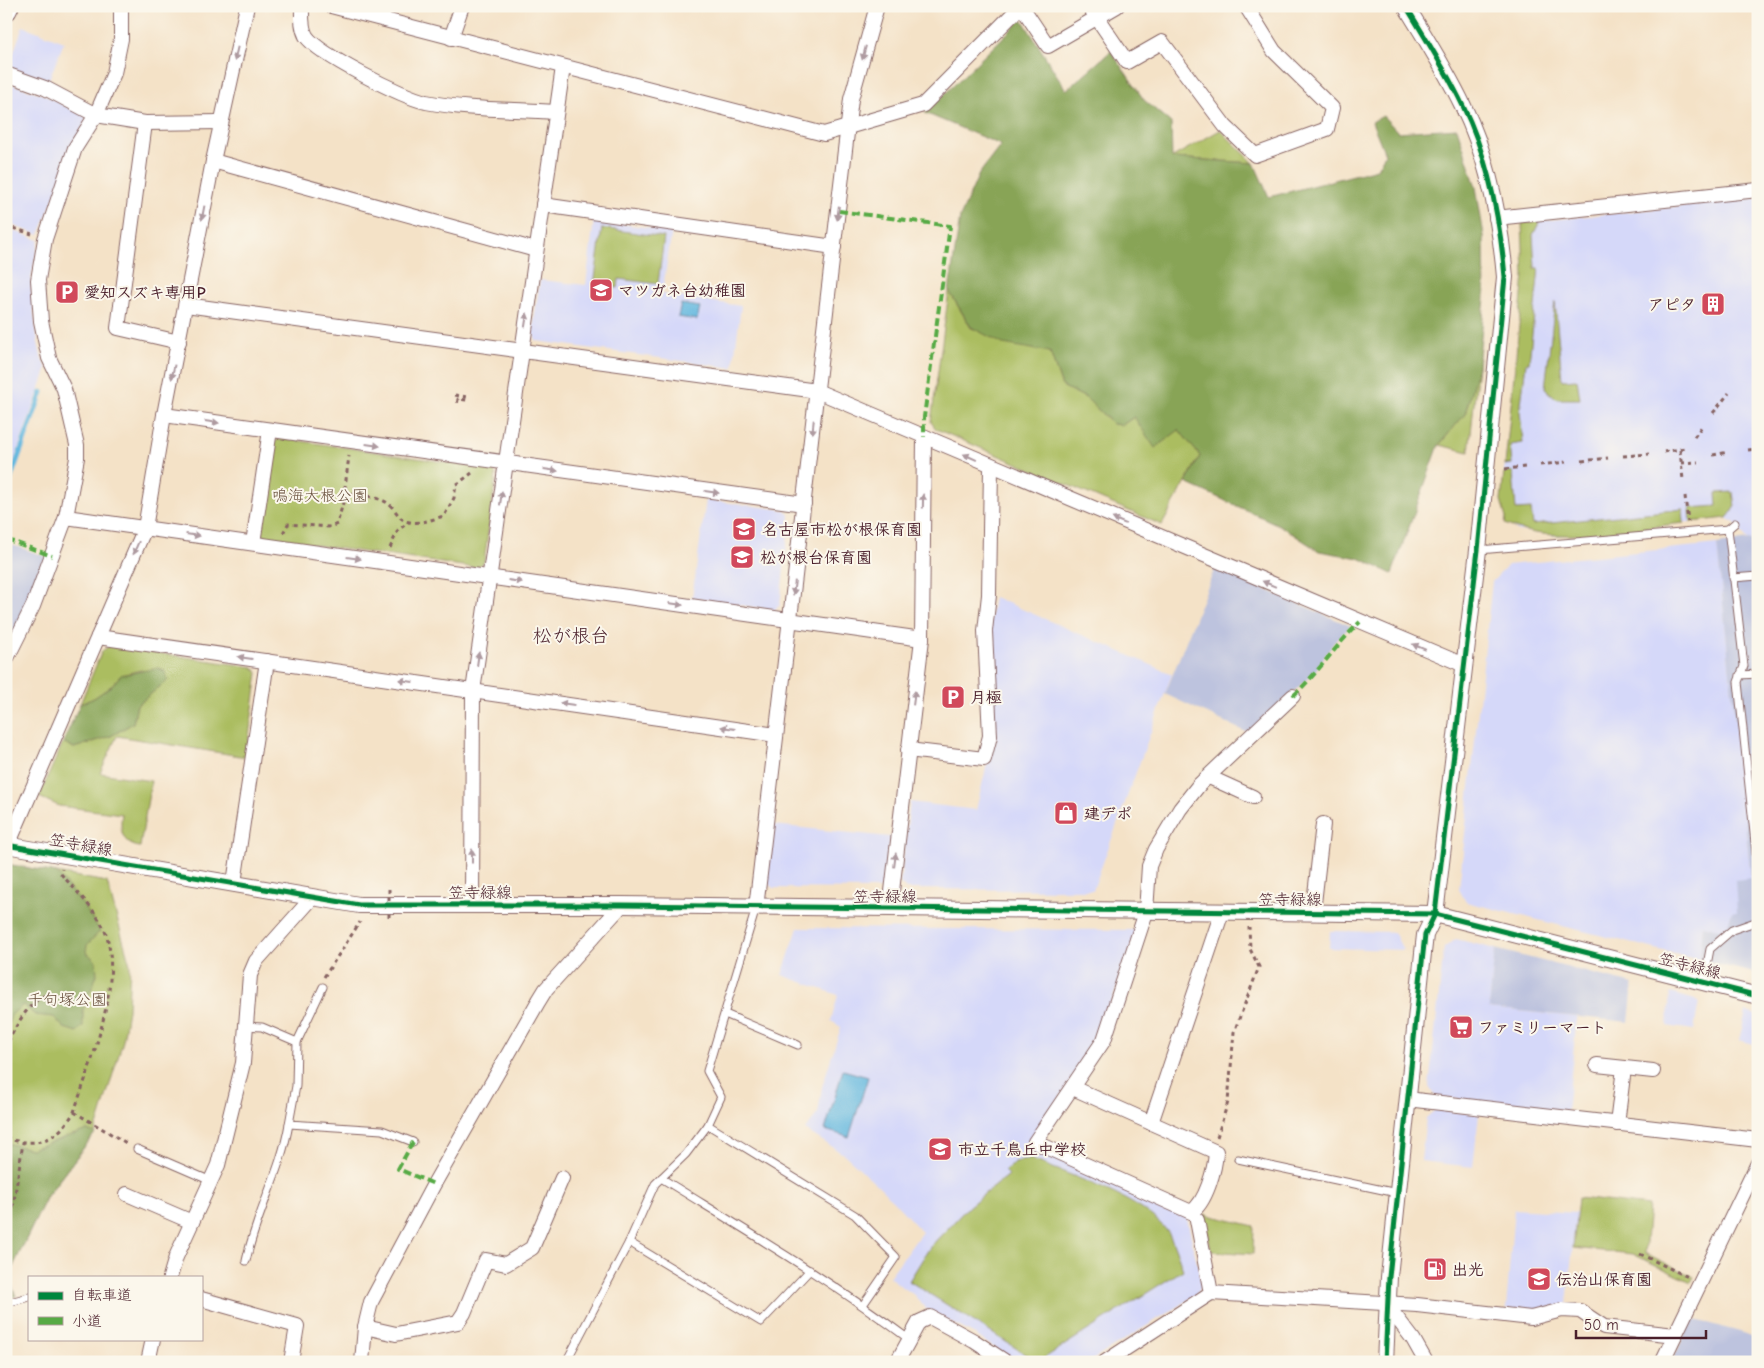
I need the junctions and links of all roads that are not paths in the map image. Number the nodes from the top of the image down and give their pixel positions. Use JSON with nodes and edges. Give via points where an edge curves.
{"nodes":[{"id":1,"x":8,"y":6,"type":"edge"},
{"id":2,"x":121,"y":6,"type":"edge"},
{"id":3,"x":247,"y":6,"type":"edge"},
{"id":4,"x":302,"y":6,"type":"edge"},
{"id":5,"x":331,"y":6,"type":"edge"},
{"id":6,"x":462,"y":6,"type":"edge"},
{"id":7,"x":877,"y":6,"type":"edge"},
{"id":8,"x":1088,"y":6,"type":"edge"},
{"id":9,"x":1117,"y":6,"type":"edge"},
{"id":10,"x":1246,"y":6,"type":"edge"},
{"id":11,"x":1406,"y":6,"type":"edge"},
{"id":12,"x":1022,"y":7,"type":"edge"},
{"id":13,"x":6,"y":10,"type":"edge"},
{"id":14,"x":370,"y":11,"type":"edge"},
{"id":15,"x":1096,"y":19,"type":"junction"},
{"id":16,"x":451,"y":38,"type":"junction"},
{"id":17,"x":563,"y":68,"type":"junction"},
{"id":18,"x":6,"y":74,"type":"edge"},
{"id":19,"x":555,"y":112,"type":"junction"},
{"id":20,"x":96,"y":115,"type":"junction"},
{"id":21,"x":221,"y":122,"type":"junction"},
{"id":22,"x":145,"y":124,"type":"junction"},
{"id":23,"x":849,"y":126,"type":"junction"},
{"id":24,"x":213,"y":160,"type":"junction"},
{"id":25,"x":1758,"y":190,"type":"edge"},
{"id":26,"x":543,"y":205,"type":"junction"},
{"id":27,"x":1496,"y":218,"type":"junction"},
{"id":28,"x":834,"y":247,"type":"junction"},
{"id":29,"x":536,"y":250,"type":"junction"},
{"id":30,"x":186,"y":305,"type":"junction"},
{"id":31,"x":179,"y":342,"type":"junction"},
{"id":32,"x":522,"y":350,"type":"junction"},
{"id":33,"x":817,"y":391,"type":"junction"},
{"id":34,"x":164,"y":415,"type":"junction"},
{"id":35,"x":270,"y":430,"type":"junction"},
{"id":36,"x":924,"y":437,"type":"junction"},
{"id":37,"x":506,"y":464,"type":"junction"},
{"id":38,"x":991,"y":466,"type":"junction"},
{"id":39,"x":804,"y":504,"type":"junction"},
{"id":40,"x":66,"y":517,"type":"junction"},
{"id":41,"x":1735,"y":523,"type":"dead end"},
{"id":42,"x":145,"y":528,"type":"junction"},
{"id":43,"x":1728,"y":529,"type":"junction"},
{"id":44,"x":253,"y":543,"type":"junction"},
{"id":45,"x":1478,"y":550,"type":"junction"},
{"id":46,"x":1758,"y":576,"type":"edge"},
{"id":47,"x":489,"y":578,"type":"junction"},
{"id":48,"x":1733,"y":578,"type":"junction"},
{"id":49,"x":790,"y":621,"type":"junction"},
{"id":50,"x":98,"y":637,"type":"junction"},
{"id":51,"x":922,"y":639,"type":"junction"},
{"id":52,"x":8,"y":653,"type":"edge"},
{"id":53,"x":267,"y":661,"type":"junction"},
{"id":54,"x":1464,"y":665,"type":"junction"},
{"id":55,"x":1758,"y":674,"type":"edge"},
{"id":56,"x":1740,"y":675,"type":"junction"},
{"id":57,"x":473,"y":691,"type":"junction"},
{"id":58,"x":1293,"y":696,"type":"dead end"},
{"id":59,"x":776,"y":735,"type":"junction"},
{"id":60,"x":908,"y":750,"type":"junction"},
{"id":61,"x":1209,"y":776,"type":"junction"},
{"id":62,"x":1253,"y":797,"type":"dead end"},
{"id":63,"x":1323,"y":824,"type":"dead end"},
{"id":64,"x":7,"y":845,"type":"edge"},
{"id":65,"x":1758,"y":871,"type":"edge"},
{"id":66,"x":234,"y":883,"type":"junction"},
{"id":67,"x":313,"y":897,"type":"junction"},
{"id":68,"x":472,"y":905,"type":"junction"},
{"id":69,"x":622,"y":905,"type":"junction"},
{"id":70,"x":756,"y":908,"type":"junction"},
{"id":71,"x":890,"y":908,"type":"junction"},
{"id":72,"x":1146,"y":912,"type":"junction"},
{"id":73,"x":1222,"y":912,"type":"junction"},
{"id":74,"x":1313,"y":912,"type":"junction"},
{"id":75,"x":1435,"y":914,"type":"junction"},
{"id":76,"x":1758,"y":921,"type":"edge"},
{"id":77,"x":1704,"y":981,"type":"junction"},
{"id":78,"x":323,"y":987,"type":"dead end"},
{"id":79,"x":1758,"y":996,"type":"edge"},
{"id":80,"x":725,"y":1014,"type":"junction"},
{"id":81,"x":245,"y":1026,"type":"junction"},
{"id":82,"x":296,"y":1042,"type":"junction"},
{"id":83,"x":798,"y":1044,"type":"dead end"},
{"id":84,"x":1597,"y":1065,"type":"dead end"},
{"id":85,"x":1624,"y":1068,"type":"junction"},
{"id":86,"x":1653,"y":1071,"type":"dead end"},
{"id":87,"x":1073,"y":1088,"type":"junction"},
{"id":88,"x":1407,"y":1099,"type":"junction"},
{"id":89,"x":1151,"y":1123,"type":"junction"},
{"id":90,"x":289,"y":1124,"type":"junction"},
{"id":91,"x":1617,"y":1124,"type":"junction"},
{"id":92,"x":708,"y":1125,"type":"junction"},
{"id":93,"x":1758,"y":1140,"type":"edge"},
{"id":94,"x":413,"y":1142,"type":"dead end"},
{"id":95,"x":137,"y":1149,"type":"road end"},
{"id":96,"x":1238,"y":1159,"type":"dead end"},
{"id":97,"x":1758,"y":1163,"type":"edge"},
{"id":98,"x":562,"y":1178,"type":"dead end"},
{"id":99,"x":661,"y":1178,"type":"junction"},
{"id":100,"x":211,"y":1181,"type":"junction"},
{"id":101,"x":1397,"y":1193,"type":"junction"},
{"id":102,"x":127,"y":1194,"type":"dead end"},
{"id":103,"x":1197,"y":1220,"type":"dead end"},
{"id":104,"x":192,"y":1222,"type":"junction"},
{"id":105,"x":629,"y":1242,"type":"junction"},
{"id":106,"x":246,"y":1261,"type":"dead end"},
{"id":107,"x":810,"y":1270,"type":"junction"},
{"id":108,"x":170,"y":1276,"type":"edge"},
{"id":109,"x":1211,"y":1293,"type":"junction"},
{"id":110,"x":28,"y":1297,"type":"edge"},
{"id":111,"x":202,"y":1299,"type":"edge"},
{"id":112,"x":6,"y":1303,"type":"edge"},
{"id":113,"x":1387,"y":1304,"type":"junction"},
{"id":114,"x":864,"y":1305,"type":"junction"},
{"id":115,"x":365,"y":1327,"type":"junction"},
{"id":116,"x":1675,"y":1335,"type":"junction"},
{"id":117,"x":153,"y":1340,"type":"edge"},
{"id":118,"x":910,"y":1340,"type":"junction"},
{"id":119,"x":148,"y":1362,"type":"edge"},
{"id":120,"x":291,"y":1362,"type":"edge"},
{"id":121,"x":362,"y":1362,"type":"edge"},
{"id":122,"x":566,"y":1362,"type":"edge"},
{"id":123,"x":897,"y":1362,"type":"edge"},
{"id":124,"x":1006,"y":1362,"type":"edge"},
{"id":125,"x":1105,"y":1362,"type":"edge"},
{"id":126,"x":1385,"y":1362,"type":"edge"},
{"id":127,"x":1426,"y":1362,"type":"edge"},
{"id":128,"x":1662,"y":1362,"type":"edge"}],
"edges":[{"from":1,"to":13,"type":"main road"},
{"from":2,"to":20,"type":"street","via":[[121,39],[114,73]]},
{"from":3,"to":21,"type":"street","one_way":true},
{"from":4,"to":19,"type":"street","via":[[306,36],[334,58],[403,93],[451,106]]},
{"from":5,"to":14,"type":"street"},
{"from":6,"to":16,"type":"street"},
{"from":7,"to":23,"type":"street","one_way":true,"via":[[851,99]]},
{"from":8,"to":15,"type":"street"},
{"from":9,"to":15,"type":"street"},
{"from":10,"to":15,"type":"street","via":[[1274,51],[1332,108],[1327,129],[1255,155],[1224,126],[1162,42],[1127,62]]},
{"from":11,"to":27,"type":"street","via":[[1463,106],[1490,185]]},
{"from":12,"to":15,"type":"street","via":[[1048,46]]},
{"from":12,"to":23,"type":"street","via":[[922,105]]},
{"from":14,"to":16,"type":"street"},
{"from":16,"to":17,"type":"street"},
{"from":17,"to":19,"type":"street"},
{"from":17,"to":23,"type":"street","via":[[824,134]]},
{"from":18,"to":20,"type":"street","via":[[45,88]]},
{"from":19,"to":26,"type":"street"},
{"from":20,"to":22,"type":"street"},
{"from":20,"to":40,"type":"street","via":[[75,148],[45,239],[38,280],[41,321],[49,358],[64,389],[77,445]]},
{"from":21,"to":22,"type":"street"},
{"from":21,"to":24,"type":"street"},
{"from":22,"to":31,"type":"street","via":[[118,328]]},
{"from":23,"to":28,"type":"street","one_way":true},
{"from":24,"to":29,"type":"street"},
{"from":24,"to":30,"type":"street","one_way":true},
{"from":25,"to":27,"type":"street"},
{"from":26,"to":28,"type":"street"},
{"from":26,"to":29,"type":"street"},
{"from":27,"to":45,"type":"street","via":[[1502,233],[1505,277]]},
{"from":28,"to":33,"type":"street"},
{"from":32,"to":29,"type":"street","one_way":true},
{"from":30,"to":31,"type":"street"},
{"from":30,"to":32,"type":"street"},
{"from":31,"to":34,"type":"street","one_way":true},
{"from":32,"to":33,"type":"street"},
{"from":32,"to":37,"type":"street"},
{"from":33,"to":36,"type":"street"},
{"from":33,"to":39,"type":"street","one_way":true},
{"from":34,"to":35,"type":"street","one_way":true},
{"from":34,"to":42,"type":"street"},
{"from":35,"to":37,"type":"street","one_way":true},
{"from":35,"to":44,"type":"street"},
{"from":38,"to":36,"type":"street","one_way":true},
{"from":51,"to":36,"type":"street","one_way":true},
{"from":37,"to":39,"type":"street","one_way":true},
{"from":47,"to":37,"type":"street","one_way":true},
{"from":54,"to":38,"type":"street","one_way":true},
{"from":38,"to":60,"type":"street","via":[[989,595],[985,631],[990,736],[984,759]]},
{"from":39,"to":49,"type":"street","one_way":true},
{"from":40,"to":42,"type":"street"},
{"from":40,"to":52,"type":"street","via":[[33,606]]},
{"from":41,"to":43,"type":"lane"},
{"from":42,"to":44,"type":"street","one_way":true},
{"from":42,"to":50,"type":"street","one_way":true},
{"from":43,"to":45,"type":"lane"},
{"from":43,"to":48,"type":"lane"},
{"from":44,"to":47,"type":"street","one_way":true},
{"from":45,"to":54,"type":"street"},
{"from":46,"to":48,"type":"lane"},
{"from":47,"to":49,"type":"street","one_way":true},
{"from":57,"to":47,"type":"street","one_way":true},
{"from":48,"to":56,"type":"lane","via":[[1744,666]]},
{"from":49,"to":51,"type":"street"},
{"from":49,"to":59,"type":"street"},
{"from":53,"to":50,"type":"street","one_way":true},
{"from":50,"to":64,"type":"street"},
{"from":60,"to":51,"type":"street","one_way":true},
{"from":57,"to":53,"type":"street","one_way":true},
{"from":53,"to":66,"type":"street"},
{"from":54,"to":75,"type":"street"},
{"from":55,"to":56,"type":"lane"},
{"from":56,"to":65,"type":"lane","via":[[1738,682]]},
{"from":59,"to":57,"type":"street","one_way":true},
{"from":68,"to":57,"type":"street","one_way":true},
{"from":58,"to":61,"type":"street"},
{"from":59,"to":70,"type":"street"},
{"from":71,"to":60,"type":"street","one_way":true},
{"from":61,"to":62,"type":"street"},
{"from":61,"to":72,"type":"street","via":[[1180,809],[1156,849],[1149,866]]},
{"from":63,"to":74,"type":"street"},
{"from":64,"to":66,"type":"street","name":"笠寺緑線"},
{"from":66,"to":67,"type":"street","name":"笠寺緑線"},
{"from":67,"to":68,"type":"street","name":"笠寺緑線","via":[[359,905]]},
{"from":67,"to":81,"type":"street","via":[[256,961],[250,975]]},
{"from":68,"to":69,"type":"street","name":"笠寺緑線"},
{"from":69,"to":70,"type":"street","name":"笠寺緑線"},
{"from":69,"to":115,"type":"street","via":[[538,1002],[371,1302]]},
{"from":70,"to":71,"type":"street","name":"笠寺緑線"},
{"from":70,"to":80,"type":"lane"},
{"from":71,"to":72,"type":"street","name":"笠寺緑線"},
{"from":72,"to":73,"type":"street","name":"笠寺緑線"},
{"from":72,"to":87,"type":"street","via":[[1104,1040]]},
{"from":73,"to":74,"type":"street","name":"笠寺緑線"},
{"from":73,"to":89,"type":"street"},
{"from":74,"to":75,"type":"street","name":"笠寺緑線"},
{"from":75,"to":77,"type":"street","name":"笠寺緑線"},
{"from":75,"to":88,"type":"street","via":[[1425,934]]},
{"from":76,"to":77,"type":"lane","via":[[1732,930],[1710,949]]},
{"from":77,"to":79,"type":"street","name":"笠寺緑線"},
{"from":78,"to":82,"type":"lane"},
{"from":80,"to":83,"type":"lane"},
{"from":80,"to":92,"type":"lane","via":[[707,1071],[721,1097]]},
{"from":81,"to":82,"type":"lane","via":[[262,1027]]},
{"from":81,"to":100,"type":"street","via":[[243,1063],[218,1165]]},
{"from":82,"to":90,"type":"lane","via":[[296,1086]]},
{"from":84,"to":85,"type":"street"},
{"from":85,"to":86,"type":"street"},
{"from":85,"to":91,"type":"street"},
{"from":87,"to":89,"type":"street"},
{"from":87,"to":89,"type":"street","via":[[1035,1142],[1191,1212],[1196,1210],[1209,1184],[1216,1152]]},
{"from":88,"to":91,"type":"street"},
{"from":88,"to":101,"type":"street"},
{"from":90,"to":94,"type":"lane","via":[[382,1130]]},
{"from":90,"to":106,"type":"lane","via":[[285,1147]]},
{"from":91,"to":93,"type":"street"},
{"from":92,"to":99,"type":"lane","via":[[686,1154]]},
{"from":92,"to":114,"type":"lane","via":[[856,1215],[896,1257]]},
{"from":95,"to":100,"type":"lane"},
{"from":96,"to":101,"type":"lane"},
{"from":97,"to":116,"type":"street"},
{"from":98,"to":115,"type":"street","via":[[532,1248],[506,1264],[486,1260],[458,1322],[396,1334]]},
{"from":99,"to":105,"type":"lane","via":[[649,1194]]},
{"from":99,"to":107,"type":"lane"},
{"from":100,"to":104,"type":"street"},
{"from":101,"to":113,"type":"street"},
{"from":102,"to":104,"type":"street"},
{"from":103,"to":109,"type":"street"},
{"from":104,"to":108,"type":"street"},
{"from":105,"to":107,"type":"lane","via":[[761,1322]]},
{"from":105,"to":122,"type":"lane"},
{"from":107,"to":114,"type":"lane"},
{"from":109,"to":113,"type":"street"},
{"from":109,"to":125,"type":"street"},
{"from":110,"to":112,"type":"lane"},
{"from":111,"to":120,"type":"street","via":[[298,1326]]},
{"from":113,"to":116,"type":"street","via":[[1532,1318],[1562,1310],[1580,1312],[1604,1327]]},
{"from":113,"to":126,"type":"street"},
{"from":113,"to":127,"type":"street"},
{"from":114,"to":118,"type":"lane"},
{"from":115,"to":121,"type":"street"},
{"from":116,"to":128,"type":"street"},
{"from":117,"to":119,"type":"street"},
{"from":118,"to":123,"type":"street"},
{"from":118,"to":124,"type":"street","via":[[919,1322],[930,1317]]}]}
